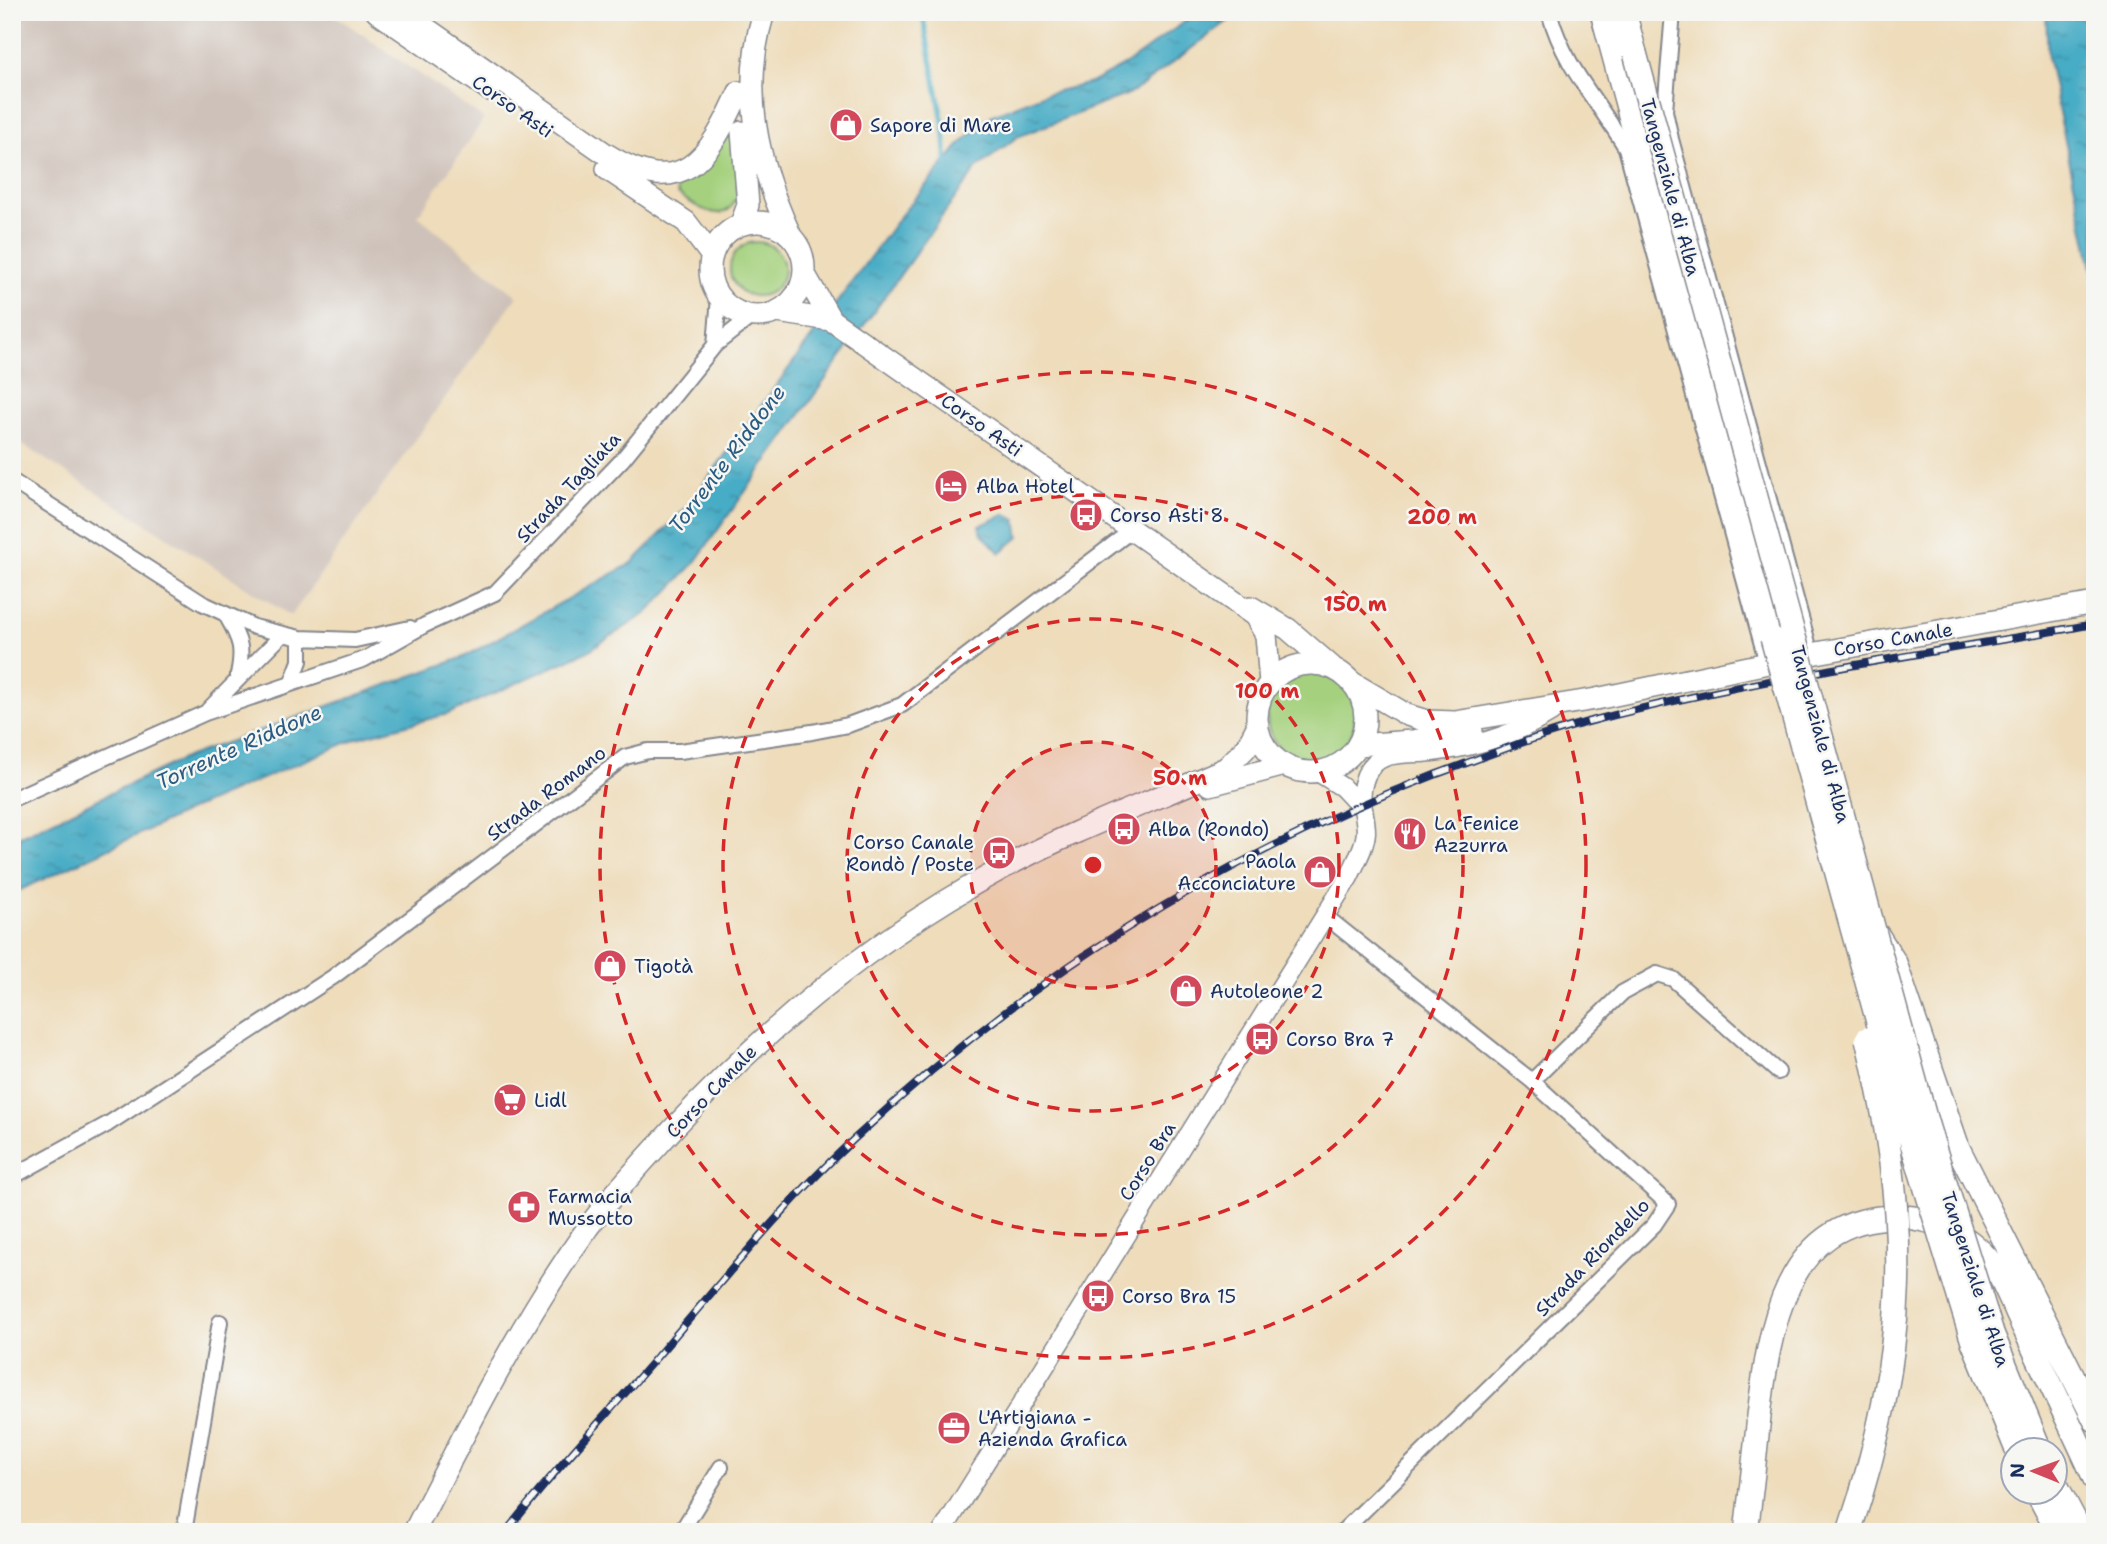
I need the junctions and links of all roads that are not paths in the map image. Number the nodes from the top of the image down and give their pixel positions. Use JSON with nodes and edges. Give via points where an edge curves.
{"nodes":[{"id":1,"x":377,"y":12,"type":"edge"},
{"id":2,"x":403,"y":12,"type":"edge"},
{"id":3,"x":750,"y":12,"type":"edge"},
{"id":4,"x":764,"y":12,"type":"edge"},
{"id":5,"x":1549,"y":12,"type":"edge"},
{"id":6,"x":1602,"y":12,"type":"edge"},
{"id":7,"x":1623,"y":12,"type":"edge"},
{"id":8,"x":1673,"y":12,"type":"edge"},
{"id":9,"x":1625,"y":56,"type":"junction"},
{"id":10,"x":739,"y":92,"type":"junction"},
{"id":11,"x":686,"y":222,"type":"junction"},
{"id":12,"x":736,"y":226,"type":"junction"},
{"id":13,"x":790,"y":234,"type":"junction"},
{"id":14,"x":712,"y":256,"type":"junction"},
{"id":15,"x":804,"y":273,"type":"junction"},
{"id":16,"x":719,"y":297,"type":"junction"},
{"id":17,"x":777,"y":312,"type":"junction"},
{"id":18,"x":752,"y":316,"type":"junction"},
{"id":19,"x":827,"y":317,"type":"junction"},
{"id":20,"x":715,"y":345,"type":"junction"},
{"id":21,"x":12,"y":481,"type":"edge"},
{"id":22,"x":1132,"y":530,"type":"junction"},
{"id":23,"x":1202,"y":578,"type":"junction"},
{"id":24,"x":2095,"y":603,"type":"edge"},
{"id":25,"x":226,"y":615,"type":"junction"},
{"id":26,"x":425,"y":625,"type":"junction"},
{"id":27,"x":283,"y":634,"type":"junction"},
{"id":28,"x":300,"y":638,"type":"junction"},
{"id":29,"x":1811,"y":654,"type":"junction"},
{"id":30,"x":1767,"y":663,"type":"junction"},
{"id":31,"x":1334,"y":668,"type":"junction"},
{"id":32,"x":292,"y":682,"type":"junction"},
{"id":33,"x":1270,"y":683,"type":"junction"},
{"id":34,"x":1353,"y":683,"type":"junction"},
{"id":35,"x":235,"y":684,"type":"junction"},
{"id":36,"x":1596,"y":699,"type":"junction"},
{"id":37,"x":1552,"y":712,"type":"junction"},
{"id":38,"x":205,"y":713,"type":"junction"},
{"id":39,"x":1258,"y":725,"type":"junction"},
{"id":40,"x":1358,"y":745,"type":"junction"},
{"id":41,"x":1285,"y":765,"type":"junction"},
{"id":42,"x":1318,"y":772,"type":"junction"},
{"id":43,"x":12,"y":799,"type":"edge"},
{"id":44,"x":1154,"y":800,"type":"junction"},
{"id":45,"x":1360,"y":806,"type":"junction"},
{"id":46,"x":1325,"y":916,"type":"junction"},
{"id":47,"x":1864,"y":934,"type":"junction"},
{"id":48,"x":1777,"y":1072,"type":"dead end"},
{"id":49,"x":1532,"y":1081,"type":"junction"},
{"id":50,"x":12,"y":1177,"type":"edge"},
{"id":51,"x":220,"y":1322,"type":"dead end"},
{"id":52,"x":2095,"y":1420,"type":"edge"},
{"id":53,"x":2011,"y":1436,"type":"edge"},
{"id":54,"x":2034,"y":1436,"type":"edge"},
{"id":55,"x":721,"y":1467,"type":"dead end"},
{"id":56,"x":2095,"y":1479,"type":"edge"},
{"id":57,"x":2044,"y":1506,"type":"edge"},
{"id":58,"x":2067,"y":1506,"type":"edge"},
{"id":59,"x":184,"y":1532,"type":"edge"},
{"id":60,"x":414,"y":1532,"type":"edge"},
{"id":61,"x":681,"y":1532,"type":"edge"},
{"id":62,"x":942,"y":1532,"type":"edge"},
{"id":63,"x":1342,"y":1532,"type":"edge"},
{"id":64,"x":1746,"y":1532,"type":"edge"},
{"id":65,"x":1849,"y":1532,"type":"edge"},
{"id":66,"x":2058,"y":1532,"type":"edge"},
{"id":67,"x":2081,"y":1532,"type":"edge"}],
"edges":[{"from":1,"to":11,"type":"main road","name":"Corso Asti"},
{"from":2,"to":10,"type":"main road","via":[[606,154],[652,176],[683,170],[701,158],[719,135]]},
{"from":3,"to":10,"type":"main road"},
{"from":4,"to":13,"type":"main road","via":[[751,75],[755,135]]},
{"from":5,"to":30,"type":"street","via":[[1580,84],[1626,148]]},
{"from":6,"to":9,"type":"highway","name":"Tangenziale di Alba"},
{"from":7,"to":9,"type":"highway","name":"Tangenziale di Alba"},
{"from":8,"to":29,"type":"street","via":[[1665,111],[1671,139]]},
{"from":9,"to":47,"type":"highway","name":"Tangenziale di Alba","bridge":true},
{"from":10,"to":12,"type":"main road","via":[[748,205]]},
{"from":11,"to":12,"type":"main road"},
{"from":11,"to":14,"type":"main road"},
{"from":12,"to":13,"type":"main road","via":[[767,222]]},
{"from":12,"to":14,"type":"main road","via":[[716,245]]},
{"from":13,"to":15,"type":"main road","via":[[799,245]]},
{"from":14,"to":16,"type":"main road","via":[[710,271]]},
{"from":15,"to":17,"type":"main road","via":[[796,296]]},
{"from":15,"to":19,"type":"main road"},
{"from":16,"to":18,"type":"main road","via":[[729,307]]},
{"from":16,"to":20,"type":"street"},
{"from":17,"to":18,"type":"main road"},
{"from":17,"to":19,"type":"main road"},
{"from":18,"to":20,"type":"street","name":"Strada Tagliata"},
{"from":19,"to":22,"type":"main road","name":"Corso Asti"},
{"from":20,"to":26,"type":"street","name":"Strada Tagliata","via":[[622,460],[495,593]]},
{"from":21,"to":25,"type":"street","name":"Strada Tagliata"},
{"from":22,"to":23,"type":"main road","name":"Corso Asti"},
{"from":22,"to":50,"type":"street","name":"Strada Romano","via":[[902,705],[848,725],[812,732],[625,757],[333,977],[108,1124]]},
{"from":23,"to":31,"type":"main road","name":"Corso Asti","via":[[1288,629]]},
{"from":23,"to":33,"type":"main road","name":"Corso Asti","via":[[1255,616],[1266,635]]},
{"from":24,"to":29,"type":"main road","name":"Corso Canale"},
{"from":25,"to":27,"type":"street","name":"Strada Tagliata"},
{"from":25,"to":35,"type":"street","via":[[241,641]]},
{"from":26,"to":28,"type":"street","name":"Strada Tagliata","via":[[355,640]]},
{"from":26,"to":32,"type":"street","name":"Strada Tagliata","via":[[365,659]]},
{"from":27,"to":28,"type":"street","name":"Strada Tagliata"},
{"from":27,"to":35,"type":"street","name":"Strada Tagliata"},
{"from":28,"to":32,"type":"street","via":[[300,661]]},
{"from":29,"to":30,"type":"main road","name":"Corso Canale"},
{"from":30,"to":36,"type":"main road","name":"Corso Canale"},
{"from":31,"to":33,"type":"main road","via":[[1300,665],[1283,671]]},
{"from":31,"to":34,"type":"main road"},
{"from":32,"to":38,"type":"street","name":"Strada Tagliata"},
{"from":33,"to":39,"type":"main road","via":[[1260,701]]},
{"from":34,"to":36,"type":"main road","name":"Corso Canale","via":[[1427,721],[1455,722]]},
{"from":34,"to":40,"type":"main road","via":[[1364,706]]},
{"from":35,"to":38,"type":"street","name":"Strada Tagliata"},
{"from":36,"to":37,"type":"main road","name":"Corso Canale"},
{"from":37,"to":40,"type":"main road","name":"Corso Canale","via":[[1458,734]]},
{"from":37,"to":45,"type":"street","name":"Corso Bra","via":[[1486,742],[1381,758],[1367,774]]},
{"from":38,"to":43,"type":"street","name":"Strada Tagliata"},
{"from":39,"to":41,"type":"main road","via":[[1266,748]]},
{"from":39,"to":44,"type":"main road","name":"Corso Canale","via":[[1246,748],[1226,768]]},
{"from":40,"to":42,"type":"main road","via":[[1341,763]]},
{"from":41,"to":42,"type":"main road"},
{"from":41,"to":44,"type":"main road","name":"Corso Canale"},
{"from":42,"to":45,"type":"street"},
{"from":44,"to":60,"type":"main road","name":"Corso Canale","via":[[1005,867],[894,933],[766,1034],[590,1225],[503,1364]]},
{"from":45,"to":46,"type":"street","name":"Corso Bra","via":[[1365,842]]},
{"from":46,"to":49,"type":"street","name":"Strada Riondello"},
{"from":46,"to":62,"type":"street","name":"Corso Bra"},
{"from":47,"to":52,"type":"highway","via":[[1895,964],[1958,1148]]},
{"from":47,"to":53,"type":"highway","name":"Tangenziale di Alba","bridge":true,"via":[[1907,1127],[1972,1339]]},
{"from":47,"to":54,"type":"highway","name":"Tangenziale di Alba","bridge":true,"via":[[1959,1235]]},
{"from":47,"to":65,"type":"highway","bridge":true,"via":[[1852,976],[1883,1105],[1900,1241],[1888,1389],[1880,1432]]},
{"from":48,"to":49,"type":"street","via":[[1674,979],[1657,974],[1622,993]]},
{"from":49,"to":63,"type":"street","name":"Strada Riondello","via":[[1668,1204],[1654,1225]]},
{"from":51,"to":59,"type":"street"},
{"from":55,"to":61,"type":"street"},
{"from":56,"to":64,"type":"highway","via":[[1995,1269],[1965,1238],[1937,1221],[1879,1217],[1849,1226],[1819,1244],[1784,1294],[1771,1329]]},
{"from":57,"to":66,"type":"highway"},
{"from":58,"to":67,"type":"highway"}]}
